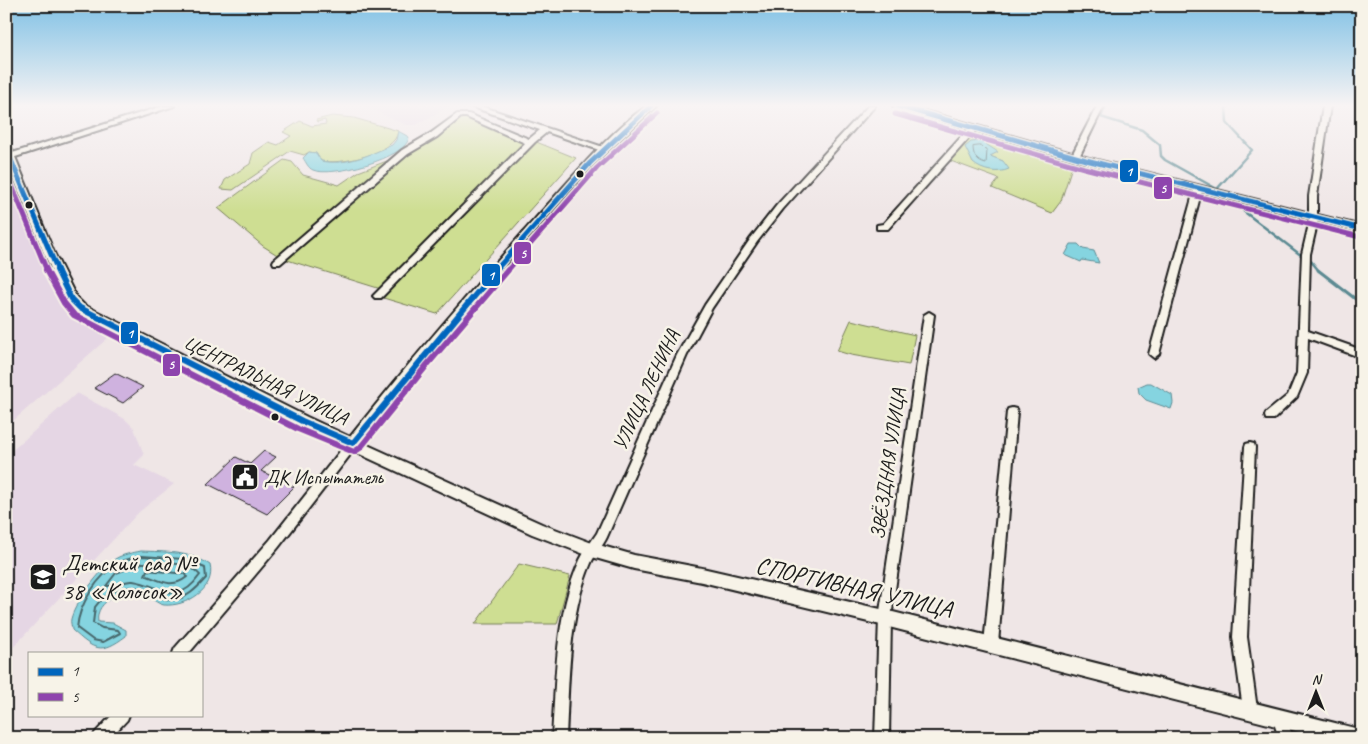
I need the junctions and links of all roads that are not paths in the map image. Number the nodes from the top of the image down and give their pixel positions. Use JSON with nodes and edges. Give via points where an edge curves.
{"nodes":[{"id":1,"x":53,"y":141,"type":"edge"},
{"id":2,"x":424,"y":141,"type":"edge"},
{"id":3,"x":527,"y":141,"type":"edge"},
{"id":4,"x":579,"y":141,"type":"edge"},
{"id":5,"x":614,"y":141,"type":"edge"},
{"id":6,"x":841,"y":141,"type":"edge"},
{"id":7,"x":963,"y":141,"type":"edge"},
{"id":8,"x":1018,"y":141,"type":"edge"},
{"id":9,"x":1084,"y":141,"type":"edge"},
{"id":10,"x":1322,"y":141,"type":"edge"},
{"id":11,"x":530,"y":142,"type":"joint"},
{"id":12,"x":605,"y":149,"type":"junction"},
{"id":13,"x":8,"y":154,"type":"edge"},
{"id":14,"x":1075,"y":157,"type":"junction"},
{"id":15,"x":1198,"y":189,"type":"junction"},
{"id":16,"x":1313,"y":215,"type":"junction"},
{"id":17,"x":880,"y":227,"type":"dead end"},
{"id":18,"x":1362,"y":229,"type":"edge"},
{"id":19,"x":277,"y":262,"type":"dead end"},
{"id":20,"x":378,"y":296,"type":"dead end"},
{"id":21,"x":929,"y":315,"type":"dead end"},
{"id":22,"x":1303,"y":333,"type":"junction"},
{"id":23,"x":1154,"y":354,"type":"dead end"},
{"id":24,"x":1362,"y":354,"type":"edge"},
{"id":25,"x":1012,"y":412,"type":"dead end"},
{"id":26,"x":1270,"y":416,"type":"dead end"},
{"id":27,"x":353,"y":443,"type":"junction"},
{"id":28,"x":1250,"y":446,"type":"dead end"},
{"id":29,"x":592,"y":550,"type":"junction"},
{"id":30,"x":885,"y":618,"type":"junction"},
{"id":31,"x":991,"y":644,"type":"junction"},
{"id":32,"x":181,"y":652,"type":"edge"},
{"id":33,"x":1250,"y":709,"type":"junction"},
{"id":34,"x":121,"y":716,"type":"edge"},
{"id":35,"x":1279,"y":717,"type":"junction"},
{"id":36,"x":100,"y":738,"type":"edge"},
{"id":37,"x":559,"y":738,"type":"edge"},
{"id":38,"x":882,"y":738,"type":"edge"},
{"id":39,"x":1286,"y":738,"type":"edge"},
{"id":40,"x":1359,"y":738,"type":"edge"}],
"edges":[{"from":1,"to":13,"type":"street"},
{"from":2,"to":19,"type":"street","via":[[405,152]]},
{"from":3,"to":11,"type":"street"},
{"from":4,"to":12,"type":"street"},
{"from":5,"to":12,"type":"street"},
{"from":6,"to":29,"type":"street","name":"УЛИЦА ЛЕНИНА","via":[[754,240],[708,307],[682,355]]},
{"from":7,"to":17,"type":"street","via":[[885,227]]},
{"from":8,"to":14,"type":"street"},
{"from":9,"to":14,"type":"street"},
{"from":10,"to":16,"type":"street"},
{"from":11,"to":20,"type":"street"},
{"from":12,"to":27,"type":"street","via":[[506,260]]},
{"from":13,"to":27,"type":"street","name":"ЦЕНТРАЛЬНАЯ УЛИЦА","via":[[49,253],[71,299],[80,308],[302,421]]},
{"from":14,"to":15,"type":"street"},
{"from":15,"to":16,"type":"street"},
{"from":15,"to":23,"type":"street"},
{"from":16,"to":18,"type":"street"},
{"from":16,"to":22,"type":"street","via":[[1306,254]]},
{"from":21,"to":30,"type":"street","name":"ЗВЁЗДНАЯ УЛИЦА"},
{"from":22,"to":24,"type":"street"},
{"from":22,"to":26,"type":"street","via":[[1303,367],[1298,386],[1292,397]]},
{"from":25,"to":31,"type":"street"},
{"from":27,"to":29,"type":"street","name":"СПОРТИВНАЯ УЛИЦА","via":[[537,529]]},
{"from":27,"to":32,"type":"street","via":[[274,544]]},
{"from":28,"to":33,"type":"street","via":[[1240,611],[1242,663]]},
{"from":29,"to":30,"type":"street","name":"СПОРТИВНАЯ УЛИЦА"},
{"from":29,"to":37,"type":"street","name":"УЛИЦА ЛЕНИНА","via":[[581,572],[573,604]]},
{"from":30,"to":31,"type":"street","name":"СПОРТИВНАЯ УЛИЦА"},
{"from":30,"to":38,"type":"street","name":"ЗВЁЗДНАЯ УЛИЦА"},
{"from":31,"to":33,"type":"street","name":"СПОРТИВНАЯ УЛИЦА"},
{"from":33,"to":35,"type":"street","name":"СПОРТИВНАЯ УЛИЦА"},
{"from":34,"to":36,"type":"street"},
{"from":35,"to":39,"type":"street"},
{"from":35,"to":40,"type":"street","name":"СПОРТИВНАЯ УЛИЦА"}]}
